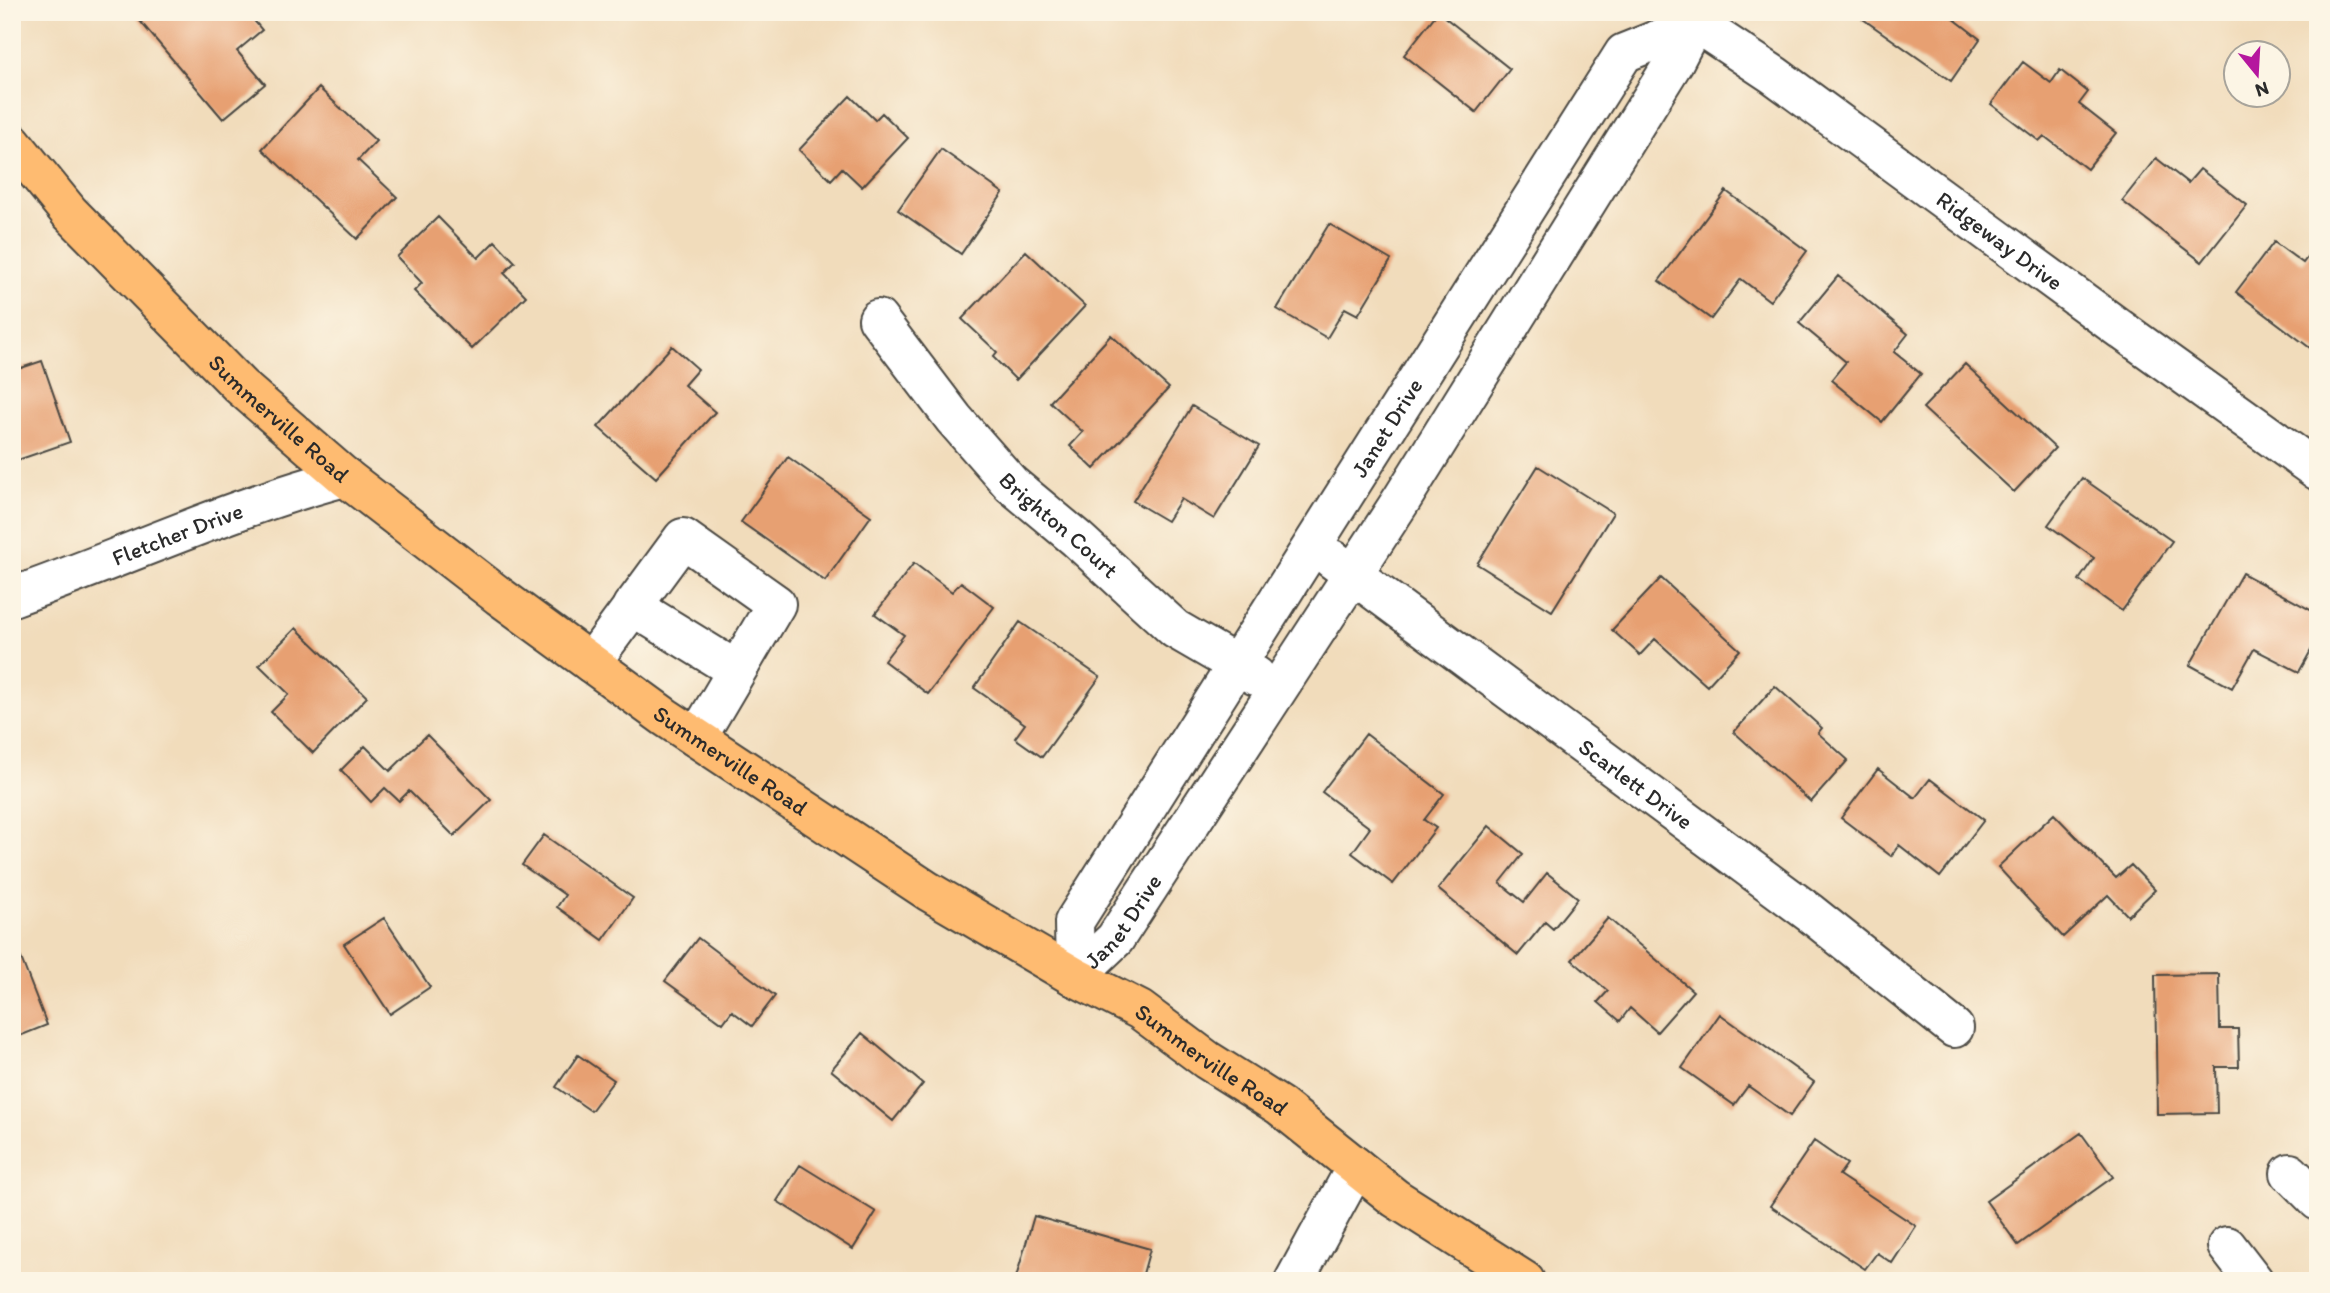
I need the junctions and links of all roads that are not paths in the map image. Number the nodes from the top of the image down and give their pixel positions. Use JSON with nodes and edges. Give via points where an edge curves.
{"nodes":[{"id":1,"x":1692,"y":16,"type":"edge"},
{"id":2,"x":12,"y":142,"type":"edge"},
{"id":3,"x":878,"y":319,"type":"dead end"},
{"id":4,"x":2318,"y":471,"type":"edge"},
{"id":5,"x":345,"y":477,"type":"junction"},
{"id":6,"x":1313,"y":545,"type":"junction"},
{"id":7,"x":1352,"y":574,"type":"junction"},
{"id":8,"x":12,"y":597,"type":"edge"},
{"id":9,"x":632,"y":606,"type":"junction"},
{"id":10,"x":591,"y":663,"type":"junction"},
{"id":11,"x":1236,"y":663,"type":"junction"},
{"id":12,"x":736,"y":670,"type":"junction"},
{"id":13,"x":1278,"y":690,"type":"junction"},
{"id":14,"x":697,"y":738,"type":"junction"},
{"id":15,"x":1075,"y":977,"type":"junction"},
{"id":16,"x":1954,"y":1028,"type":"dead end"},
{"id":17,"x":1356,"y":1167,"type":"junction"},
{"id":18,"x":2290,"y":1173,"type":"dead end"},
{"id":19,"x":2318,"y":1201,"type":"edge"},
{"id":20,"x":2227,"y":1245,"type":"dead end"},
{"id":21,"x":1294,"y":1281,"type":"edge"},
{"id":22,"x":1525,"y":1281,"type":"edge"},
{"id":23,"x":2254,"y":1281,"type":"edge"}],
"edges":[{"from":1,"to":4,"type":"street","name":"Ridgeway Drive"},
{"from":1,"to":6,"type":"street","name":"Janet Drive","via":[[1624,53]]},
{"from":1,"to":7,"type":"street","name":"Janet Drive","via":[[1674,62]]},
{"from":2,"to":5,"type":"main road","name":"Summerville Road","via":[[69,212],[240,386]]},
{"from":3,"to":11,"type":"street","name":"Brighton Court","via":[[954,419],[1011,484],[1174,629]]},
{"from":5,"to":8,"type":"street","name":"Fletcher Drive","via":[[288,492]]},
{"from":5,"to":10,"type":"main road","name":"Summerville Road"},
{"from":6,"to":7,"type":"street","name":"Scarlett Drive"},
{"from":6,"to":11,"type":"street","name":"Janet Drive"},
{"from":7,"to":13,"type":"street","name":"Janet Drive"},
{"from":7,"to":16,"type":"street","name":"Scarlett Drive","via":[[1810,913]]},
{"from":9,"to":10,"type":"street"},
{"from":9,"to":12,"type":"street"},
{"from":9,"to":12,"type":"street","via":[[683,538],[776,604]]},
{"from":10,"to":14,"type":"main road","name":"Summerville Road"},
{"from":11,"to":13,"type":"street","name":"Brighton Court"},
{"from":11,"to":15,"type":"street","name":"Janet Drive","via":[[1073,922]]},
{"from":12,"to":14,"type":"street"},
{"from":13,"to":15,"type":"street","name":"Janet Drive","via":[[1115,939]]},
{"from":14,"to":15,"type":"main road","name":"Summerville Road","via":[[928,891]]},
{"from":15,"to":17,"type":"main road","name":"Summerville Road","via":[[1140,1010],[1280,1106]]},
{"from":17,"to":21,"type":"street"},
{"from":17,"to":22,"type":"main road","name":"Summerville Road","via":[[1395,1198]]},
{"from":18,"to":19,"type":"street"},
{"from":20,"to":23,"type":"street"}]}
